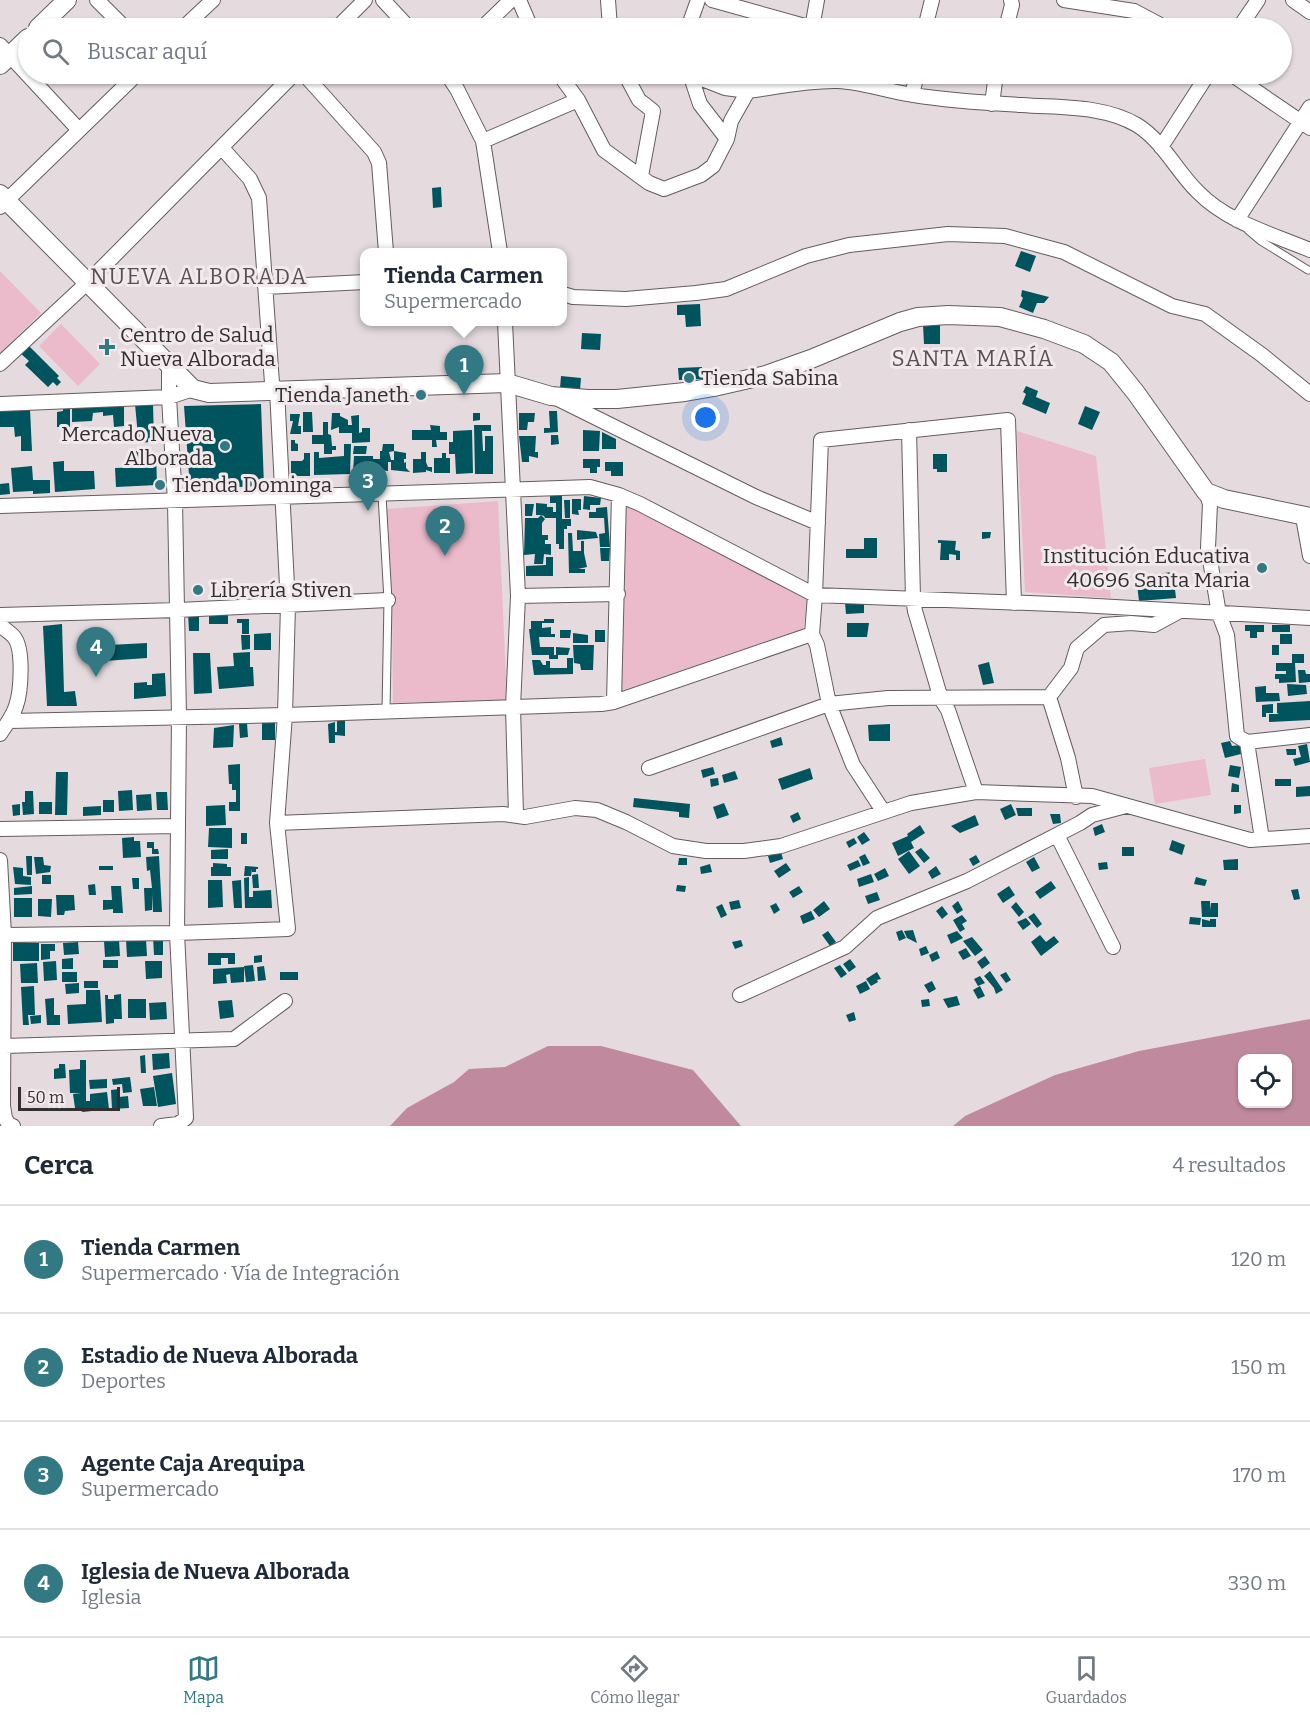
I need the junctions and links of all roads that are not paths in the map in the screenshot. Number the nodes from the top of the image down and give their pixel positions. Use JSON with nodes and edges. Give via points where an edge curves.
{"nodes":[{"id":1,"x":67,"y":0,"type":"edge"},
{"id":2,"x":97,"y":0,"type":"edge"},
{"id":3,"x":213,"y":0,"type":"edge"},
{"id":4,"x":365,"y":0,"type":"edge"},
{"id":5,"x":383,"y":0,"type":"edge"},
{"id":6,"x":511,"y":0,"type":"edge"},
{"id":7,"x":519,"y":0,"type":"edge"},
{"id":8,"x":608,"y":0,"type":"edge"},
{"id":9,"x":688,"y":0,"type":"edge"},
{"id":10,"x":699,"y":0,"type":"edge"},
{"id":11,"x":712,"y":0,"type":"edge"},
{"id":12,"x":817,"y":0,"type":"edge"},
{"id":13,"x":932,"y":0,"type":"edge"},
{"id":14,"x":1011,"y":0,"type":"edge"},
{"id":15,"x":1064,"y":0,"type":"edge"},
{"id":16,"x":1258,"y":0,"type":"edge"},
{"id":17,"x":1293,"y":0,"type":"edge"},
{"id":18,"x":1114,"y":3,"type":"edge"},
{"id":19,"x":1310,"y":12,"type":"edge"},
{"id":20,"x":48,"y":18,"type":"edge"},
{"id":21,"x":115,"y":18,"type":"edge"},
{"id":22,"x":194,"y":18,"type":"edge"},
{"id":23,"x":348,"y":18,"type":"edge"},
{"id":24,"x":400,"y":18,"type":"edge"},
{"id":25,"x":492,"y":18,"type":"edge"},
{"id":26,"x":527,"y":18,"type":"edge"},
{"id":27,"x":609,"y":18,"type":"edge"},
{"id":28,"x":684,"y":18,"type":"edge"},
{"id":29,"x":691,"y":18,"type":"edge"},
{"id":30,"x":700,"y":18,"type":"edge"},
{"id":31,"x":776,"y":18,"type":"edge"},
{"id":32,"x":814,"y":18,"type":"edge"},
{"id":33,"x":928,"y":18,"type":"edge"},
{"id":34,"x":1009,"y":18,"type":"edge"},
{"id":35,"x":1147,"y":18,"type":"edge"},
{"id":36,"x":1246,"y":18,"type":"edge"},
{"id":37,"x":18,"y":45,"type":"edge"},
{"id":38,"x":3,"y":55,"type":"edge"},
{"id":39,"x":18,"y":70,"type":"edge"},
{"id":40,"x":32,"y":84,"type":"edge"},
{"id":41,"x":127,"y":84,"type":"edge"},
{"id":42,"x":284,"y":84,"type":"edge"},
{"id":43,"x":313,"y":84,"type":"edge"},
{"id":44,"x":454,"y":84,"type":"edge"},
{"id":45,"x":566,"y":84,"type":"edge"},
{"id":46,"x":630,"y":84,"type":"edge"},
{"id":47,"x":693,"y":84,"type":"edge"},
{"id":48,"x":713,"y":84,"type":"edge"},
{"id":49,"x":780,"y":84,"type":"edge"},
{"id":50,"x":863,"y":84,"type":"edge"},
{"id":51,"x":915,"y":84,"type":"edge"},
{"id":52,"x":995,"y":84,"type":"edge"},
{"id":53,"x":1202,"y":84,"type":"edge"},
{"id":54,"x":1246,"y":84,"type":"edge"},
{"id":55,"x":748,"y":91,"type":"junction"},
{"id":56,"x":912,"y":95,"type":"junction"},
{"id":57,"x":578,"y":100,"type":"junction"},
{"id":58,"x":992,"y":104,"type":"junction"},
{"id":59,"x":1310,"y":107,"type":"edge"},
{"id":60,"x":1305,"y":125,"type":"edge"},
{"id":61,"x":79,"y":130,"type":"junction"},
{"id":62,"x":727,"y":139,"type":"junction"},
{"id":63,"x":483,"y":141,"type":"junction"},
{"id":64,"x":1161,"y":147,"type":"junction"},
{"id":65,"x":222,"y":148,"type":"junction"},
{"id":66,"x":641,"y":176,"type":"junction"},
{"id":67,"x":2,"y":201,"type":"edge"},
{"id":68,"x":1237,"y":220,"type":"junction"},
{"id":69,"x":386,"y":248,"type":"edge"},
{"id":70,"x":499,"y":248,"type":"edge"},
{"id":71,"x":1310,"y":250,"type":"edge"},
{"id":72,"x":1308,"y":270,"type":"dead end"},
{"id":73,"x":88,"y":282,"type":"junction"},
{"id":74,"x":360,"y":282,"type":"edge"},
{"id":75,"x":265,"y":287,"type":"junction"},
{"id":76,"x":567,"y":295,"type":"edge"},
{"id":77,"x":505,"y":326,"type":"edge"},
{"id":78,"x":0,"y":364,"type":"edge"},
{"id":79,"x":169,"y":367,"type":"junction"},
{"id":80,"x":507,"y":383,"type":"junction"},
{"id":81,"x":193,"y":388,"type":"junction"},
{"id":82,"x":276,"y":390,"type":"junction"},
{"id":83,"x":1310,"y":394,"type":"edge"},
{"id":84,"x":551,"y":396,"type":"junction"},
{"id":85,"x":169,"y":397,"type":"junction"},
{"id":86,"x":0,"y":404,"type":"edge"},
{"id":87,"x":909,"y":430,"type":"junction"},
{"id":88,"x":514,"y":488,"type":"junction"},
{"id":89,"x":1206,"y":492,"type":"junction"},
{"id":90,"x":381,"y":495,"type":"junction"},
{"id":91,"x":619,"y":495,"type":"junction"},
{"id":92,"x":282,"y":499,"type":"junction"},
{"id":93,"x":175,"y":502,"type":"junction"},
{"id":94,"x":0,"y":506,"type":"edge"},
{"id":95,"x":1307,"y":517,"type":"edge"},
{"id":96,"x":818,"y":523,"type":"junction"},
{"id":97,"x":1310,"y":556,"type":"edge"},
{"id":98,"x":618,"y":594,"type":"junction"},
{"id":99,"x":815,"y":595,"type":"junction"},
{"id":100,"x":518,"y":596,"type":"junction"},
{"id":101,"x":913,"y":598,"type":"junction"},
{"id":102,"x":388,"y":600,"type":"junction"},
{"id":103,"x":1014,"y":603,"type":"junction"},
{"id":104,"x":288,"y":604,"type":"junction"},
{"id":105,"x":178,"y":610,"type":"junction"},
{"id":106,"x":1178,"y":612,"type":"junction"},
{"id":107,"x":1219,"y":614,"type":"junction"},
{"id":108,"x":0,"y":615,"type":"edge"},
{"id":109,"x":1310,"y":618,"type":"edge"},
{"id":110,"x":0,"y":625,"type":"edge"},
{"id":111,"x":812,"y":634,"type":"junction"},
{"id":112,"x":1049,"y":697,"type":"junction"},
{"id":113,"x":941,"y":699,"type":"junction"},
{"id":114,"x":614,"y":702,"type":"junction"},
{"id":115,"x":829,"y":704,"type":"junction"},
{"id":116,"x":513,"y":707,"type":"junction"},
{"id":117,"x":386,"y":711,"type":"junction"},
{"id":118,"x":285,"y":715,"type":"junction"},
{"id":119,"x":179,"y":716,"type":"junction"},
{"id":120,"x":9,"y":721,"type":"junction"},
{"id":121,"x":0,"y":734,"type":"edge"},
{"id":122,"x":1310,"y":735,"type":"edge"},
{"id":123,"x":1247,"y":742,"type":"junction"},
{"id":124,"x":649,"y":768,"type":"dead end"},
{"id":125,"x":976,"y":792,"type":"junction"},
{"id":126,"x":1076,"y":796,"type":"junction"},
{"id":127,"x":1128,"y":805,"type":"junction"},
{"id":128,"x":883,"y":811,"type":"junction"},
{"id":129,"x":516,"y":815,"type":"junction"},
{"id":130,"x":277,"y":823,"type":"junction"},
{"id":131,"x":177,"y":826,"type":"junction"},
{"id":132,"x":0,"y":829,"type":"edge"},
{"id":133,"x":1057,"y":835,"type":"junction"},
{"id":134,"x":1310,"y":836,"type":"edge"},
{"id":135,"x":1262,"y":839,"type":"junction"},
{"id":136,"x":0,"y":860,"type":"edge"},
{"id":137,"x":177,"y":933,"type":"junction"},
{"id":138,"x":4,"y":935,"type":"junction"},
{"id":139,"x":1113,"y":947,"type":"dead end"},
{"id":140,"x":740,"y":995,"type":"dead end"},
{"id":141,"x":285,"y":1002,"type":"dead end"},
{"id":142,"x":182,"y":1041,"type":"junction"},
{"id":143,"x":4,"y":1046,"type":"junction"},
{"id":144,"x":13,"y":1126,"type":"edge"},
{"id":145,"x":161,"y":1126,"type":"edge"}],
"edges":[{"from":1,"to":20,"type":"main road"},
{"from":2,"to":21,"type":"street"},
{"from":3,"to":22,"type":"street"},
{"from":4,"to":23,"type":"street"},
{"from":5,"to":24,"type":"street"},
{"from":6,"to":25,"type":"street"},
{"from":7,"to":26,"type":"street"},
{"from":8,"to":27,"type":"street"},
{"from":9,"to":28,"type":"street"},
{"from":10,"to":29,"type":"street"},
{"from":10,"to":30,"type":"street"},
{"from":11,"to":31,"type":"street"},
{"from":12,"to":32,"type":"street"},
{"from":13,"to":33,"type":"street"},
{"from":14,"to":34,"type":"street"},
{"from":15,"to":18,"type":"street"},
{"from":16,"to":36,"type":"street"},
{"from":17,"to":19,"type":"street"},
{"from":18,"to":35,"type":"street"},
{"from":37,"to":38,"type":"main road"},
{"from":38,"to":39,"type":"street"},
{"from":40,"to":61,"type":"street"},
{"from":41,"to":61,"type":"street"},
{"from":42,"to":65,"type":"street"},
{"from":43,"to":69,"type":"street","via":[[374,152],[379,163]]},
{"from":44,"to":63,"type":"street"},
{"from":45,"to":57,"type":"street"},
{"from":46,"to":66,"type":"street","via":[[639,100],[653,111]]},
{"from":47,"to":62,"type":"street","via":[[700,104]]},
{"from":48,"to":55,"type":"street"},
{"from":49,"to":55,"type":"street"},
{"from":50,"to":56,"type":"street"},
{"from":51,"to":56,"type":"street"},
{"from":52,"to":58,"type":"street"},
{"from":53,"to":64,"type":"street"},
{"from":54,"to":60,"type":"street"},
{"from":55,"to":62,"type":"street","via":[[731,121]]},
{"from":56,"to":58,"type":"street"},
{"from":57,"to":63,"type":"street"},
{"from":57,"to":66,"type":"street","via":[[604,150]]},
{"from":58,"to":64,"type":"street","via":[[1101,111],[1140,127]]},
{"from":59,"to":60,"type":"street"},
{"from":60,"to":68,"type":"street"},
{"from":61,"to":67,"type":"street"},
{"from":62,"to":66,"type":"street","via":[[713,166],[681,184],[664,189]]},
{"from":63,"to":70,"type":"street"},
{"from":64,"to":68,"type":"street","via":[[1198,193]]},
{"from":65,"to":73,"type":"street"},
{"from":65,"to":75,"type":"street","via":[[250,179],[259,198]]},
{"from":67,"to":73,"type":"main road"},
{"from":68,"to":71,"type":"street"},
{"from":68,"to":72,"type":"lane","via":[[1261,241]]},
{"from":73,"to":78,"type":"street"},
{"from":73,"to":79,"type":"main road"},
{"from":74,"to":75,"type":"street"},
{"from":75,"to":82,"type":"street","via":[[272,383]]},
{"from":76,"to":83,"type":"street","via":[[626,299],[696,294],[726,289],[806,256],[849,245],[948,234],[1005,236],[1064,252],[1172,306],[1205,314]]},
{"from":77,"to":80,"type":"street"},
{"from":79,"to":81,"type":"main road"},
{"from":79,"to":85,"type":"street"},
{"from":80,"to":82,"type":"main road"},
{"from":80,"to":84,"type":"main road"},
{"from":80,"to":88,"type":"street"},
{"from":81,"to":82,"type":"main road","via":[[209,393]]},
{"from":81,"to":85,"type":"street"},
{"from":82,"to":92,"type":"street"},
{"from":84,"to":89,"type":"main road","via":[[617,399],[714,387],[766,375],[918,317],[1000,317],[1044,329],[1100,353],[1136,393]]},
{"from":84,"to":96,"type":"street","via":[[756,497]]},
{"from":85,"to":86,"type":"street"},
{"from":85,"to":93,"type":"street"},
{"from":87,"to":96,"type":"street","via":[[820,440]]},
{"from":87,"to":101,"type":"street"},
{"from":87,"to":103,"type":"street","via":[[1008,420]]},
{"from":88,"to":90,"type":"street"},
{"from":88,"to":91,"type":"street","via":[[590,487]]},
{"from":88,"to":100,"type":"street"},
{"from":89,"to":95,"type":"main road"},
{"from":89,"to":107,"type":"street","via":[[1210,504],[1208,548]]},
{"from":90,"to":92,"type":"street"},
{"from":90,"to":102,"type":"lane"},
{"from":91,"to":98,"type":"street"},
{"from":91,"to":99,"type":"street"},
{"from":92,"to":93,"type":"street"},
{"from":92,"to":104,"type":"street"},
{"from":93,"to":94,"type":"street"},
{"from":93,"to":105,"type":"street"},
{"from":95,"to":97,"type":"street"},
{"from":96,"to":99,"type":"street"},
{"from":98,"to":100,"type":"street"},
{"from":98,"to":114,"type":"street"},
{"from":99,"to":101,"type":"street"},
{"from":99,"to":111,"type":"street"},
{"from":100,"to":116,"type":"street"},
{"from":101,"to":103,"type":"street"},
{"from":101,"to":113,"type":"street"},
{"from":102,"to":104,"type":"street"},
{"from":102,"to":117,"type":"lane"},
{"from":103,"to":106,"type":"street"},
{"from":104,"to":105,"type":"street"},
{"from":104,"to":118,"type":"street"},
{"from":105,"to":108,"type":"street"},
{"from":105,"to":119,"type":"street"},
{"from":106,"to":107,"type":"street"},
{"from":106,"to":112,"type":"street","via":[[1154,625],[1104,625],[1077,648],[1071,668]]},
{"from":107,"to":109,"type":"street"},
{"from":107,"to":123,"type":"street","via":[[1227,635],[1237,736]]},
{"from":110,"to":120,"type":"street","via":[[16,638],[20,652],[19,697]]},
{"from":111,"to":114,"type":"street"},
{"from":111,"to":115,"type":"street"},
{"from":112,"to":113,"type":"street"},
{"from":112,"to":126,"type":"street"},
{"from":113,"to":115,"type":"street","via":[[888,698]]},
{"from":113,"to":125,"type":"street"},
{"from":114,"to":116,"type":"street"},
{"from":115,"to":124,"type":"street"},
{"from":115,"to":128,"type":"street","via":[[853,765]]},
{"from":116,"to":117,"type":"street"},
{"from":116,"to":129,"type":"street"},
{"from":117,"to":118,"type":"street"},
{"from":118,"to":119,"type":"street"},
{"from":118,"to":130,"type":"street"},
{"from":119,"to":120,"type":"street"},
{"from":119,"to":131,"type":"street"},
{"from":120,"to":121,"type":"street"},
{"from":122,"to":123,"type":"street"},
{"from":123,"to":135,"type":"street"},
{"from":125,"to":126,"type":"street"},
{"from":125,"to":128,"type":"street"},
{"from":126,"to":127,"type":"street"},
{"from":127,"to":133,"type":"street","via":[[1092,815]]},
{"from":127,"to":135,"type":"street","via":[[1250,840]]},
{"from":128,"to":129,"type":"street","via":[[781,846],[744,851],[673,846],[597,810],[574,807]]},
{"from":129,"to":130,"type":"street"},
{"from":130,"to":137,"type":"street","via":[[288,929]]},
{"from":131,"to":132,"type":"street"},
{"from":131,"to":137,"type":"street"},
{"from":133,"to":139,"type":"street"},
{"from":133,"to":140,"type":"street","via":[[967,881],[877,918],[845,947]]},
{"from":134,"to":135,"type":"street"},
{"from":136,"to":138,"type":"street"},
{"from":137,"to":138,"type":"street"},
{"from":137,"to":142,"type":"street"},
{"from":138,"to":143,"type":"street"},
{"from":141,"to":142,"type":"street","via":[[234,1039]]},
{"from":142,"to":143,"type":"street"},
{"from":142,"to":145,"type":"street","via":[[186,1118],[178,1124]]},
{"from":143,"to":144,"type":"street","via":[[3,1106],[5,1118]]}]}
